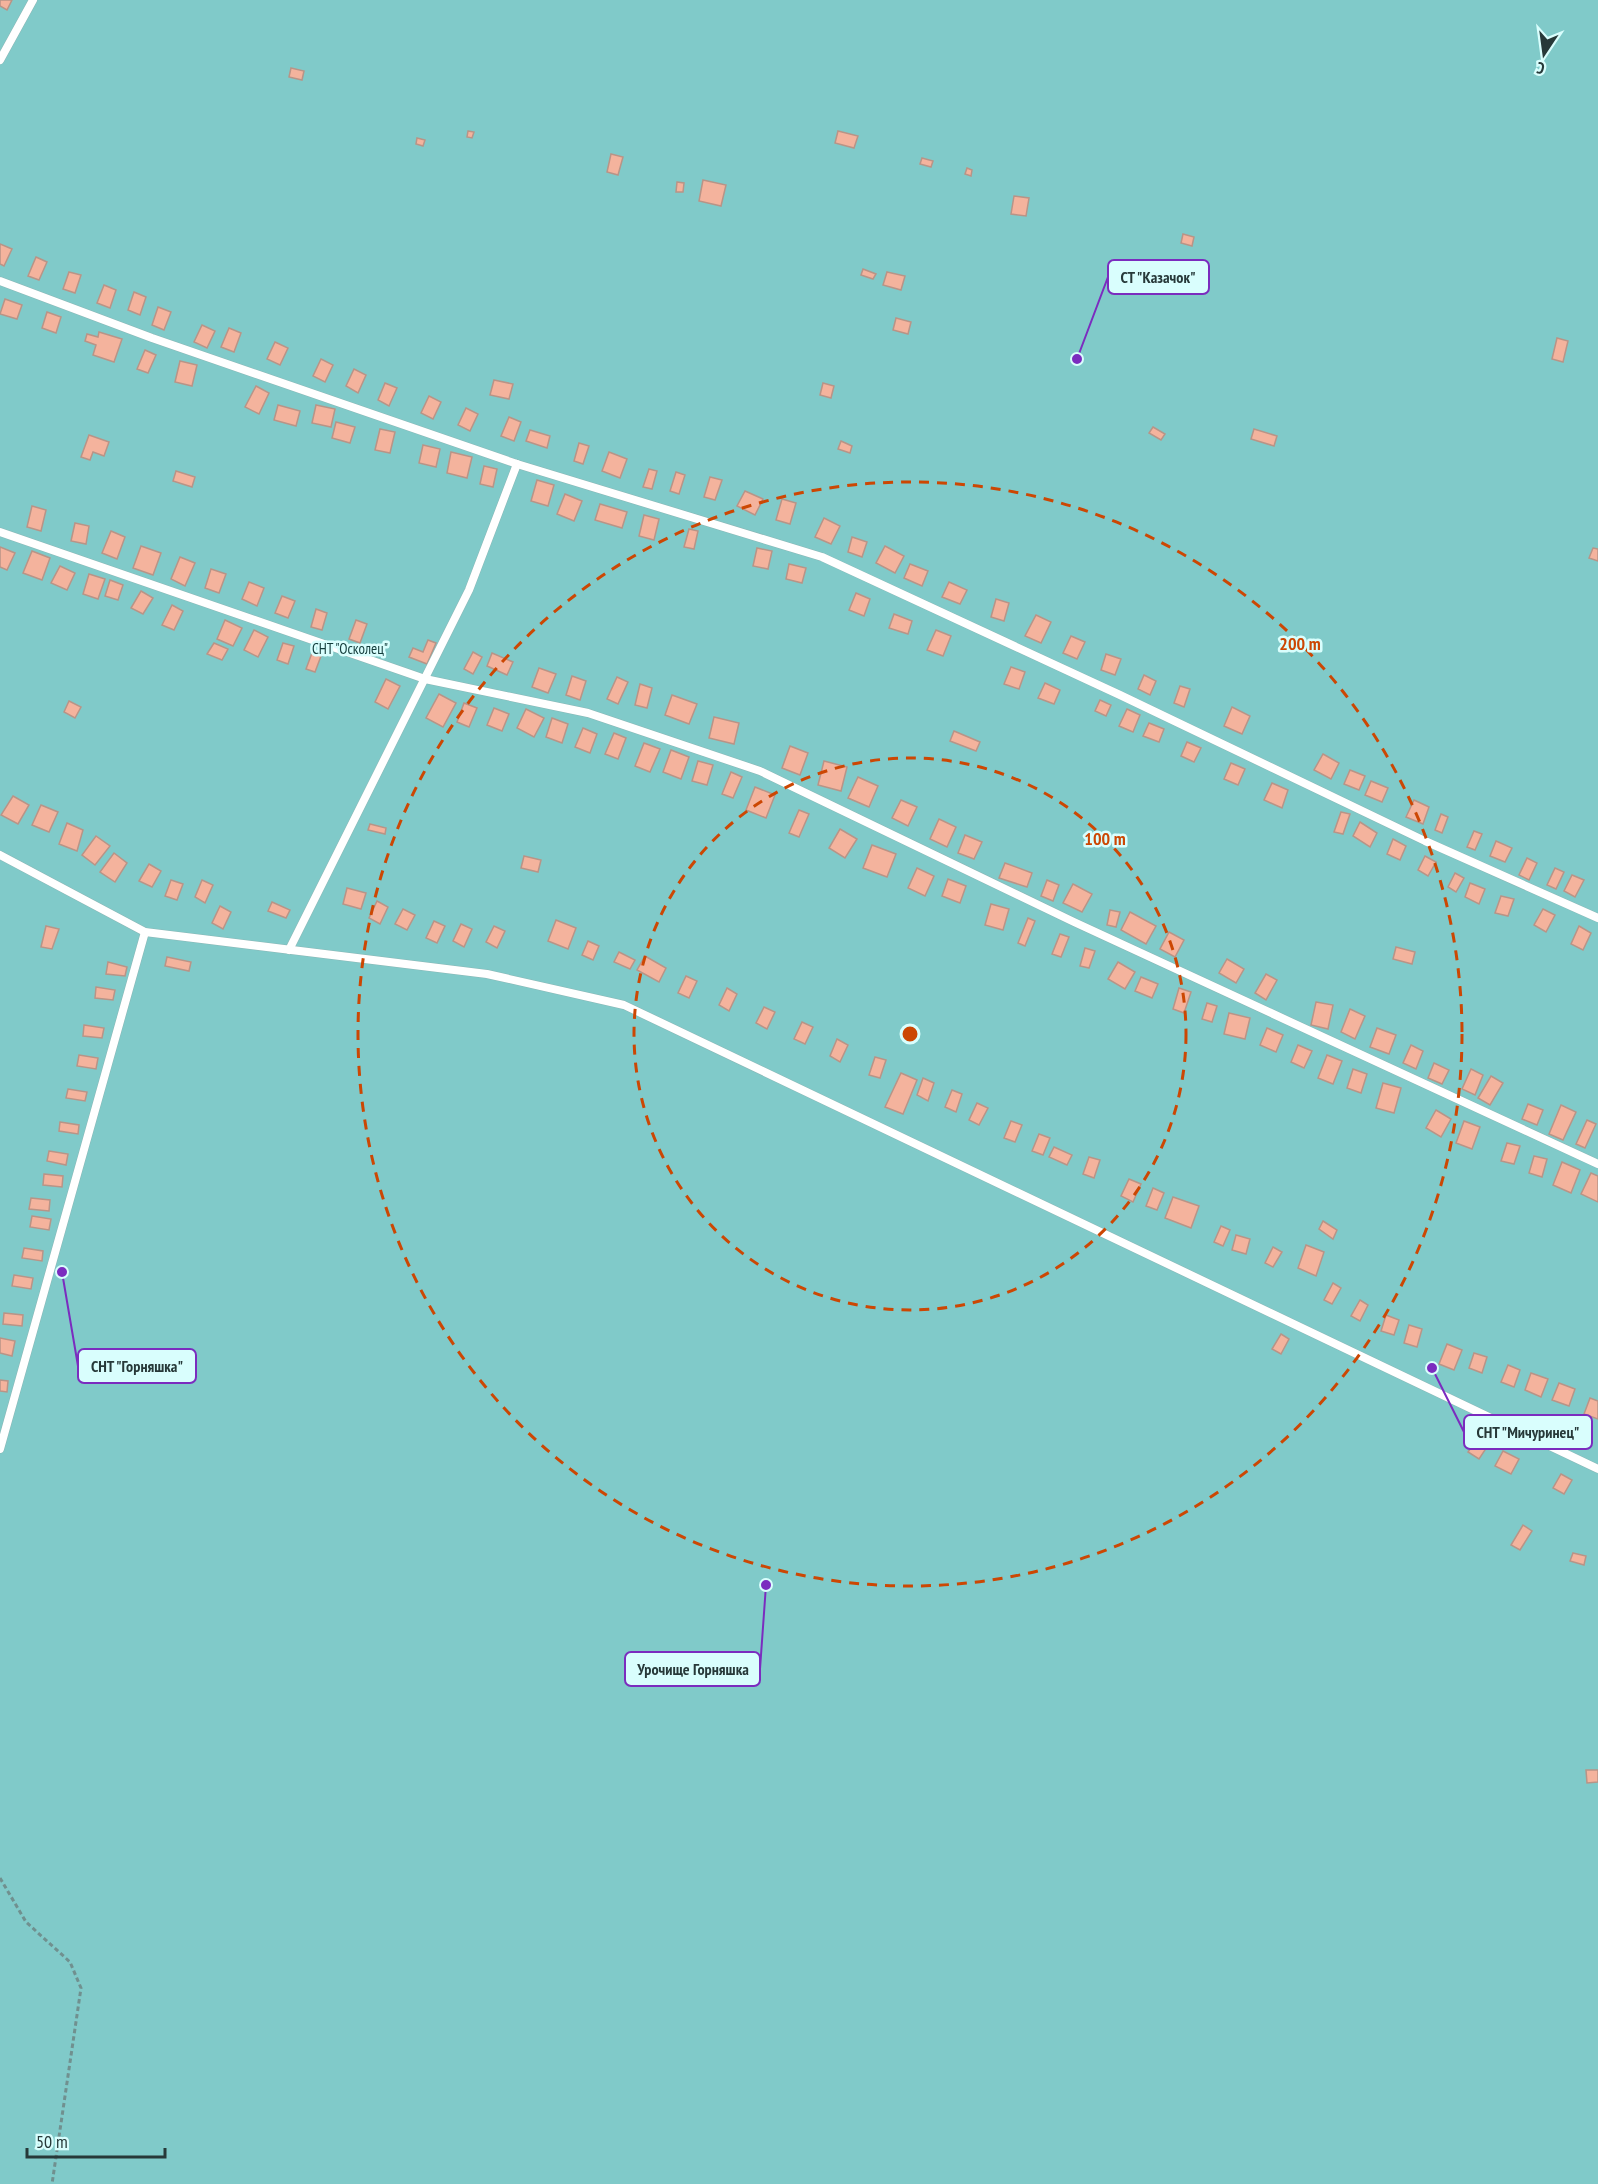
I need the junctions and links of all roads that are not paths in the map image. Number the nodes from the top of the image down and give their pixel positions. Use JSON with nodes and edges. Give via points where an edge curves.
{"nodes":[{"id":1,"x":33,"y":0,"type":"edge"},
{"id":2,"x":0,"y":60,"type":"edge"},
{"id":3,"x":0,"y":281,"type":"edge"},
{"id":4,"x":517,"y":464,"type":"junction"},
{"id":5,"x":0,"y":531,"type":"edge"},
{"id":6,"x":425,"y":678,"type":"junction"},
{"id":7,"x":0,"y":855,"type":"edge"},
{"id":8,"x":1598,"y":918,"type":"edge"},
{"id":9,"x":145,"y":932,"type":"junction"},
{"id":10,"x":289,"y":950,"type":"junction"},
{"id":11,"x":1598,"y":1164,"type":"edge"},
{"id":12,"x":0,"y":1449,"type":"edge"},
{"id":13,"x":1598,"y":1469,"type":"edge"}],
"edges":[{"from":1,"to":2,"type":"lane"},
{"from":3,"to":4,"type":"lane"},
{"from":4,"to":6,"type":"lane","via":[[469,590]]},
{"from":4,"to":8,"type":"lane","via":[[822,557],[1425,841]]},
{"from":5,"to":6,"type":"lane"},
{"from":6,"to":10,"type":"lane"},
{"from":6,"to":11,"type":"lane","via":[[588,713],[760,771],[1074,922]]},
{"from":7,"to":9,"type":"lane"},
{"from":9,"to":10,"type":"lane"},
{"from":9,"to":12,"type":"lane"},
{"from":10,"to":13,"type":"lane","via":[[488,974],[624,1005]]}]}
